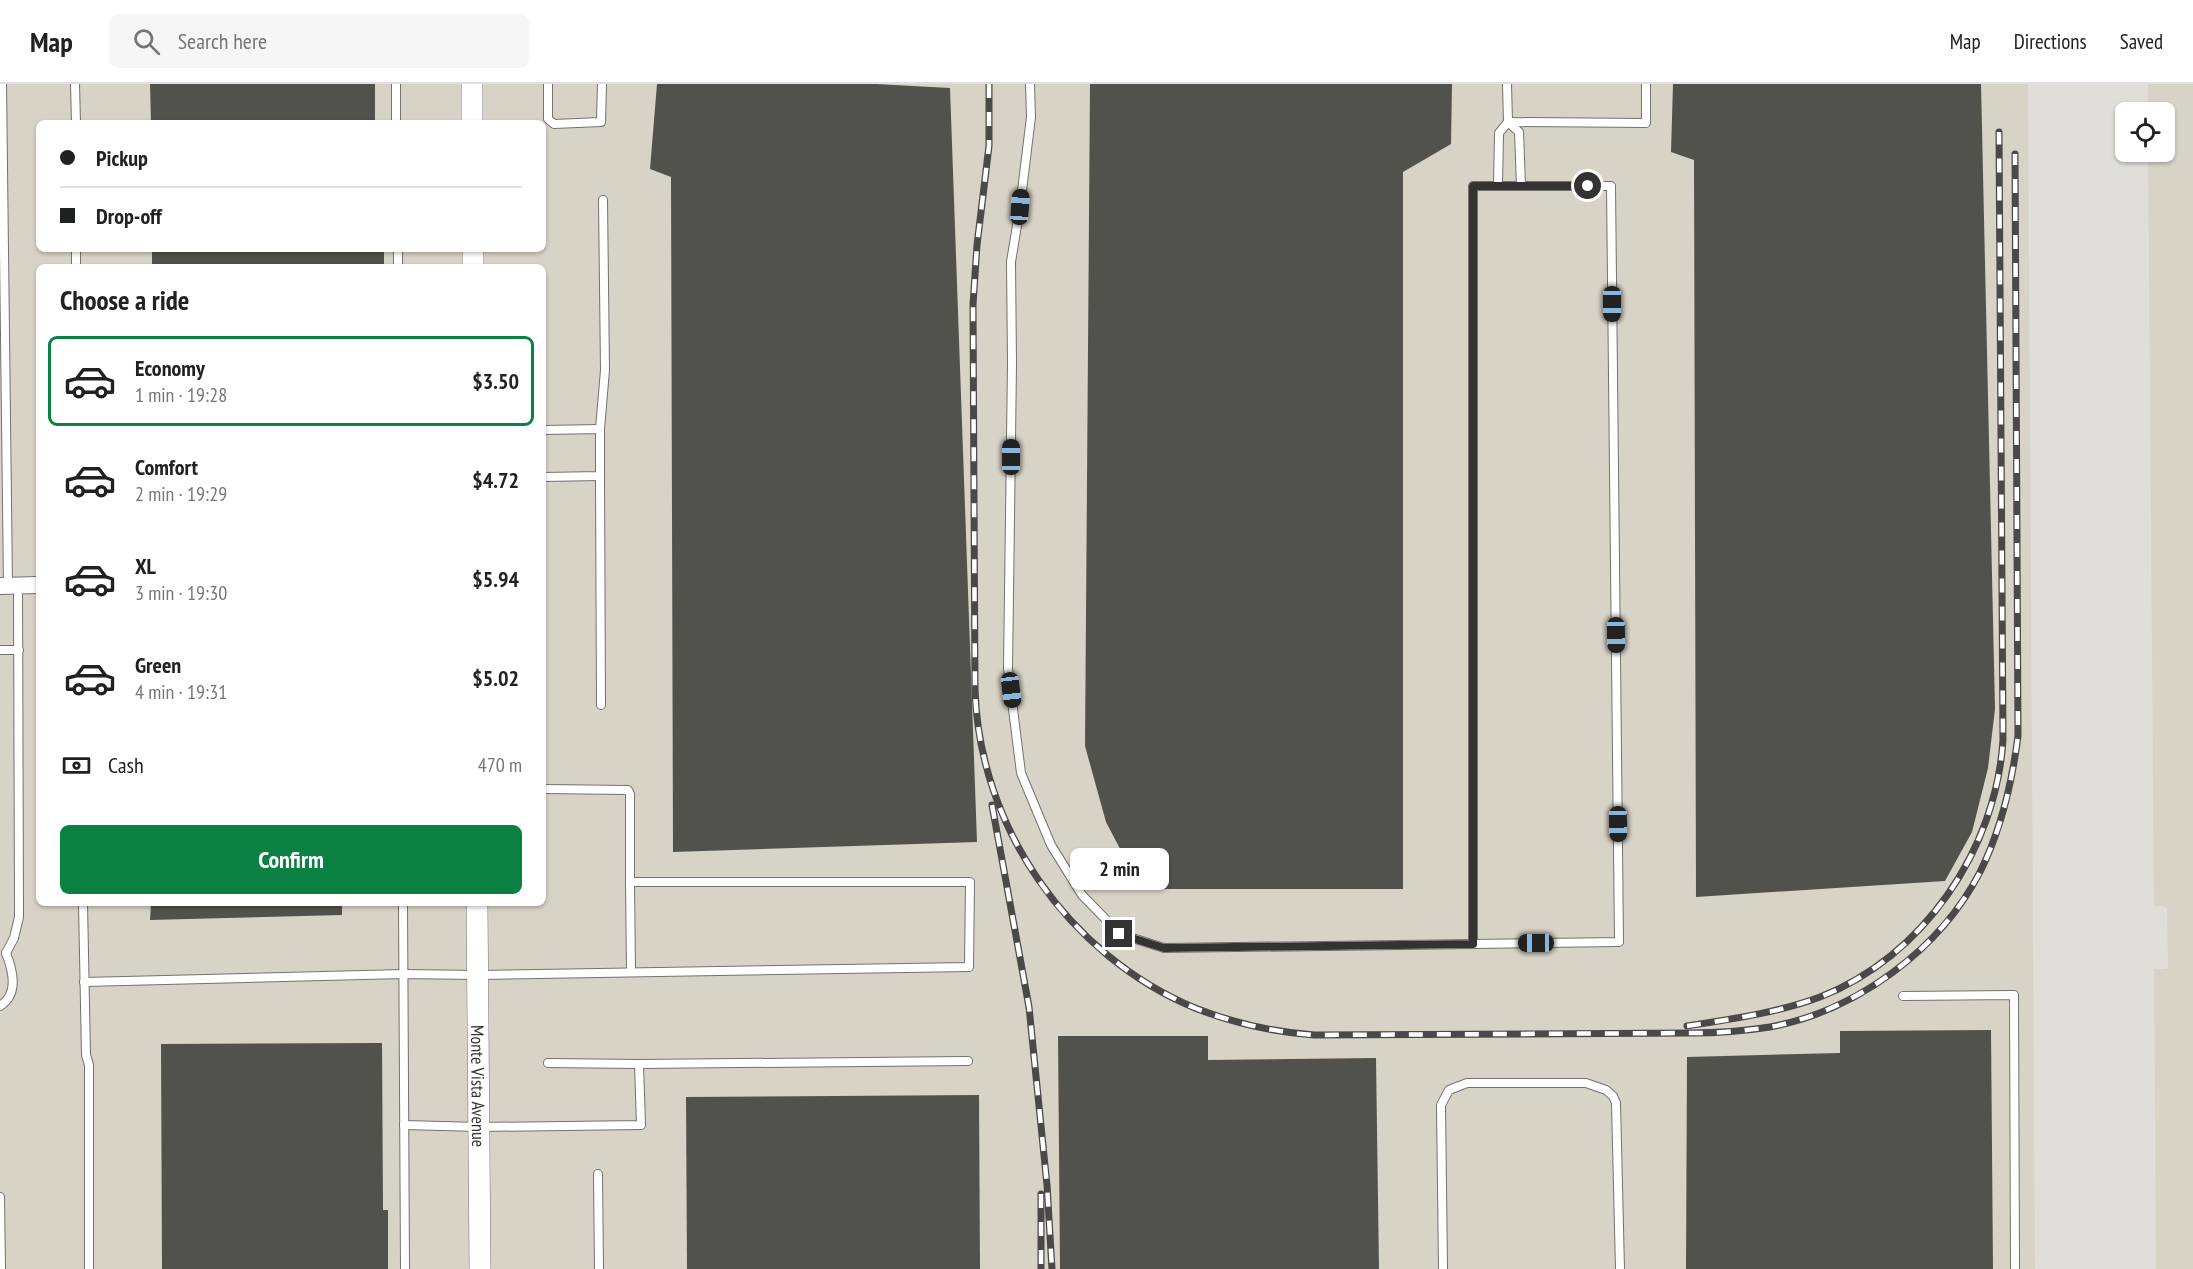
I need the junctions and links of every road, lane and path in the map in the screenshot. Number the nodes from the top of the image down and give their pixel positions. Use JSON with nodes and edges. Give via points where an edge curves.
{"nodes":[{"id":1,"x":2,"y":84,"type":"edge"},
{"id":2,"x":75,"y":84,"type":"edge"},
{"id":3,"x":396,"y":84,"type":"edge"},
{"id":4,"x":471,"y":84,"type":"edge"},
{"id":5,"x":548,"y":84,"type":"edge"},
{"id":6,"x":602,"y":84,"type":"edge"},
{"id":7,"x":1030,"y":84,"type":"edge"},
{"id":8,"x":1507,"y":84,"type":"edge"},
{"id":9,"x":1646,"y":84,"type":"edge"},
{"id":10,"x":76,"y":120,"type":"edge"},
{"id":11,"x":396,"y":120,"type":"edge"},
{"id":12,"x":472,"y":120,"type":"edge"},
{"id":13,"x":1508,"y":122,"type":"junction"},
{"id":14,"x":1498,"y":186,"type":"junction"},
{"id":15,"x":1521,"y":186,"type":"junction"},
{"id":16,"x":603,"y":200,"type":"dead end"},
{"id":17,"x":600,"y":429,"type":"junction"},
{"id":18,"x":546,"y":430,"type":"edge"},
{"id":19,"x":600,"y":476,"type":"junction"},
{"id":20,"x":546,"y":477,"type":"edge"},
{"id":21,"x":36,"y":585,"type":"edge"},
{"id":22,"x":9,"y":586,"type":"edge"},
{"id":23,"x":0,"y":650,"type":"edge"},
{"id":24,"x":18,"y":650,"type":"junction"},
{"id":25,"x":602,"y":705,"type":"dead end"},
{"id":26,"x":546,"y":789,"type":"edge"},
{"id":27,"x":630,"y":882,"type":"junction"},
{"id":28,"x":82,"y":906,"type":"edge"},
{"id":29,"x":403,"y":906,"type":"edge"},
{"id":30,"x":477,"y":906,"type":"edge"},
{"id":31,"x":1473,"y":944,"type":"junction"},
{"id":32,"x":3,"y":953,"type":"edge"},
{"id":33,"x":631,"y":972,"type":"junction"},
{"id":34,"x":403,"y":974,"type":"junction"},
{"id":35,"x":478,"y":975,"type":"junction"},
{"id":36,"x":84,"y":982,"type":"junction"},
{"id":37,"x":1903,"y":996,"type":"dead end"},
{"id":38,"x":0,"y":1006,"type":"edge"},
{"id":39,"x":968,"y":1061,"type":"dead end"},
{"id":40,"x":549,"y":1063,"type":"dead end"},
{"id":41,"x":639,"y":1064,"type":"junction"},
{"id":42,"x":404,"y":1125,"type":"junction"},
{"id":43,"x":479,"y":1127,"type":"junction"},
{"id":44,"x":598,"y":1174,"type":"dead end"},
{"id":45,"x":0,"y":1197,"type":"edge"},
{"id":46,"x":1,"y":1269,"type":"edge"},
{"id":47,"x":89,"y":1269,"type":"edge"},
{"id":48,"x":405,"y":1269,"type":"edge"},
{"id":49,"x":480,"y":1269,"type":"edge"},
{"id":50,"x":599,"y":1269,"type":"edge"},
{"id":51,"x":1443,"y":1269,"type":"edge"},
{"id":52,"x":1620,"y":1269,"type":"edge"},
{"id":53,"x":2015,"y":1269,"type":"edge"}],
"edges":[{"from":1,"to":22,"type":"lane"},
{"from":2,"to":10,"type":"lane"},
{"from":3,"to":11,"type":"lane"},
{"from":4,"to":12,"type":"street"},
{"from":5,"to":6,"type":"lane","via":[[548,119],[554,124],[601,122]]},
{"from":7,"to":31,"type":"lane","via":[[1031,117],[1011,262],[1008,669],[1022,773],[1051,845],[1082,895],[1119,934],[1164,948]]},
{"from":8,"to":13,"type":"lane"},
{"from":9,"to":13,"type":"lane","via":[[1646,123]]},
{"from":13,"to":14,"type":"lane","via":[[1499,133]]},
{"from":13,"to":15,"type":"lane","via":[[1520,132]]},
{"from":14,"to":15,"type":"lane"},
{"from":14,"to":31,"type":"lane","via":[[1473,186]]},
{"from":15,"to":31,"type":"lane","via":[[1611,186],[1619,942]]},
{"from":16,"to":17,"type":"lane","via":[[604,369]]},
{"from":17,"to":18,"type":"lane"},
{"from":17,"to":19,"type":"lane"},
{"from":19,"to":20,"type":"lane"},
{"from":19,"to":25,"type":"lane"},
{"from":21,"to":22,"type":"street"},
{"from":22,"to":24,"type":"lane"},
{"from":23,"to":24,"type":"lane"},
{"from":24,"to":32,"type":"lane","via":[[19,917],[14,938]]},
{"from":26,"to":27,"type":"lane","via":[[628,790]]},
{"from":27,"to":33,"type":"lane"},
{"from":27,"to":33,"type":"lane","via":[[970,882],[969,966]]},
{"from":28,"to":36,"type":"lane"},
{"from":29,"to":34,"type":"lane"},
{"from":30,"to":35,"type":"street","name":"Monte Vista Avenue"},
{"from":32,"to":38,"type":"lane","via":[[12,968],[13,989]]},
{"from":33,"to":35,"type":"lane"},
{"from":34,"to":35,"type":"lane"},
{"from":34,"to":36,"type":"lane"},
{"from":34,"to":42,"type":"lane"},
{"from":35,"to":43,"type":"street","name":"Monte Vista Avenue"},
{"from":36,"to":47,"type":"lane","via":[[89,1065]]},
{"from":37,"to":53,"type":"lane","via":[[2014,995]]},
{"from":39,"to":41,"type":"lane"},
{"from":40,"to":41,"type":"lane"},
{"from":41,"to":43,"type":"lane","via":[[641,1125]]},
{"from":42,"to":43,"type":"lane"},
{"from":42,"to":48,"type":"lane"},
{"from":43,"to":49,"type":"street","name":"Monte Vista Avenue"},
{"from":44,"to":50,"type":"lane"},
{"from":45,"to":46,"type":"lane"},
{"from":51,"to":52,"type":"lane","via":[[1441,1105],[1449,1090],[1467,1083],[1586,1083],[1606,1090],[1616,1103]]}]}
